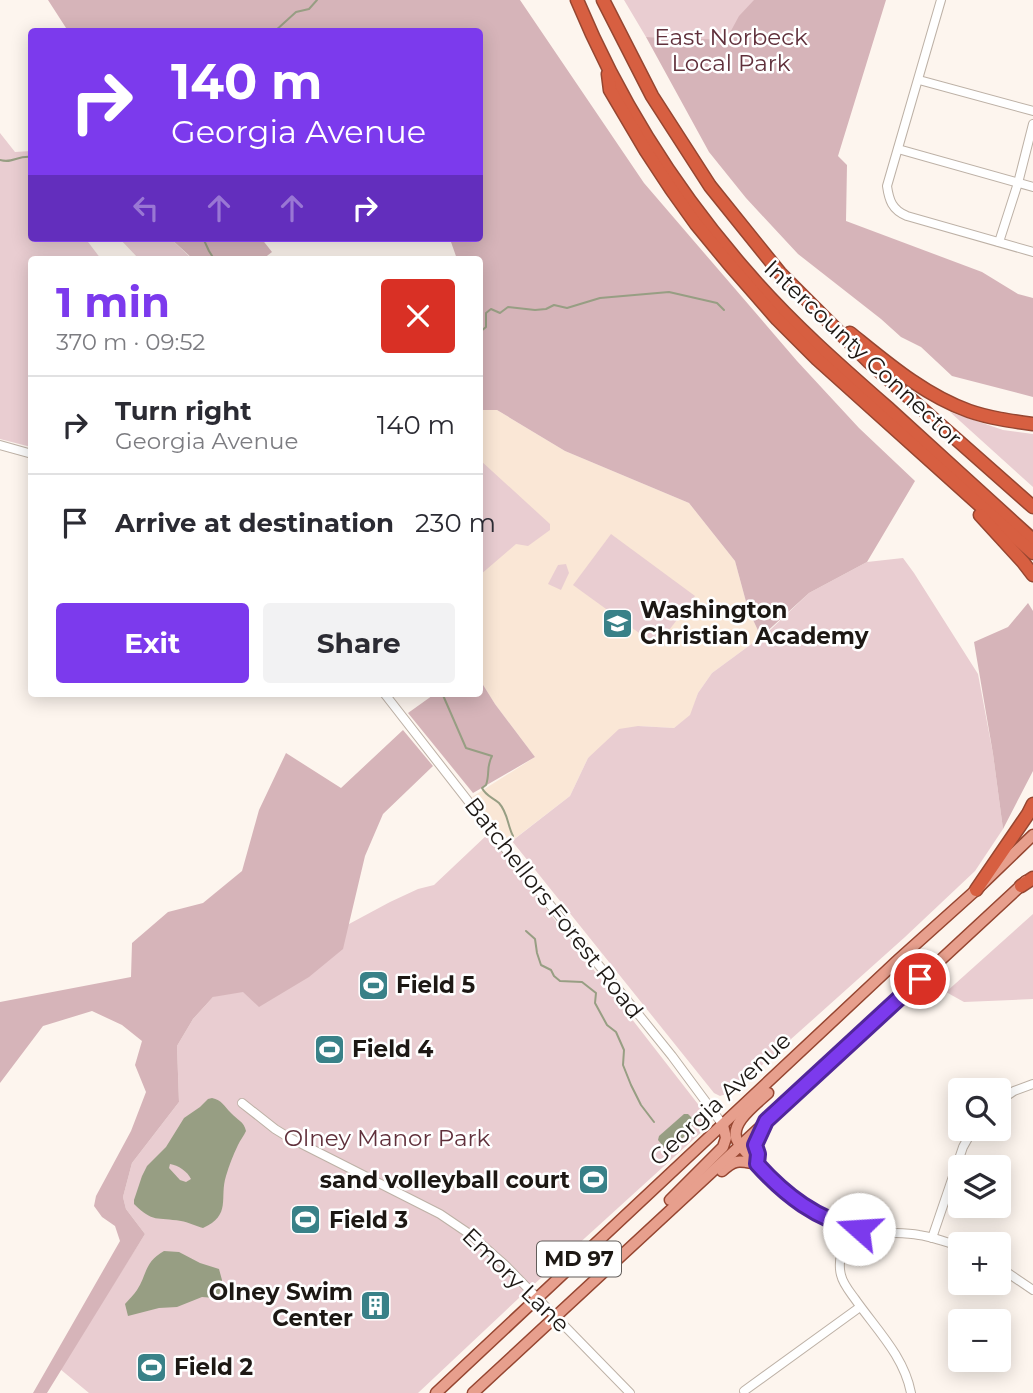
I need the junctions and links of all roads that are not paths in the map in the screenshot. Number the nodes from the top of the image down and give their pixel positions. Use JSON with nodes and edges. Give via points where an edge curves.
{"nodes":[{"id":1,"x":577,"y":0,"type":"edge"},
{"id":2,"x":603,"y":0,"type":"edge"},
{"id":3,"x":942,"y":0,"type":"edge"},
{"id":4,"x":608,"y":69,"type":"junction"},
{"id":5,"x":919,"y":80,"type":"junction"},
{"id":6,"x":1033,"y":111,"type":"edge"},
{"id":7,"x":1033,"y":124,"type":"edge"},
{"id":8,"x":898,"y":149,"type":"junction"},
{"id":9,"x":1018,"y":183,"type":"junction"},
{"id":10,"x":1033,"y":187,"type":"edge"},
{"id":11,"x":999,"y":242,"type":"junction"},
{"id":12,"x":1033,"y":252,"type":"edge"},
{"id":13,"x":800,"y":294,"type":"junction"},
{"id":14,"x":1033,"y":424,"type":"edge"},
{"id":15,"x":0,"y":445,"type":"edge"},
{"id":16,"x":28,"y":453,"type":"edge"},
{"id":17,"x":941,"y":470,"type":"junction"},
{"id":18,"x":1033,"y":507,"type":"edge"},
{"id":19,"x":1033,"y":540,"type":"edge"},
{"id":20,"x":1033,"y":554,"type":"edge"},
{"id":21,"x":1033,"y":575,"type":"edge"},
{"id":22,"x":387,"y":697,"type":"edge"},
{"id":23,"x":1033,"y":804,"type":"edge"},
{"id":24,"x":1033,"y":835,"type":"edge"},
{"id":25,"x":1033,"y":876,"type":"edge"},
{"id":26,"x":1021,"y":886,"type":"joint"},
{"id":27,"x":976,"y":890,"type":"junction"},
{"id":28,"x":814,"y":1040,"type":"junction"},
{"id":29,"x":1033,"y":1084,"type":"edge"},
{"id":30,"x":1011,"y":1093,"type":"edge"},
{"id":31,"x":242,"y":1103,"type":"dead end"},
{"id":32,"x":766,"y":1121,"type":"junction"},
{"id":33,"x":723,"y":1125,"type":"junction"},
{"id":34,"x":966,"y":1141,"type":"edge"},
{"id":35,"x":740,"y":1145,"type":"junction"},
{"id":36,"x":757,"y":1164,"type":"junction"},
{"id":37,"x":690,"y":1191,"type":"junction"},
{"id":38,"x":662,"y":1217,"type":"junction"},
{"id":39,"x":849,"y":1227,"type":"junction"},
{"id":40,"x":932,"y":1238,"type":"junction"},
{"id":41,"x":948,"y":1243,"type":"edge"},
{"id":42,"x":1011,"y":1275,"type":"edge"},
{"id":43,"x":1032,"y":1288,"type":"edge"},
{"id":44,"x":537,"y":1298,"type":"junction"},
{"id":45,"x":860,"y":1307,"type":"junction"},
{"id":46,"x":555,"y":1317,"type":"junction"},
{"id":47,"x":744,"y":1391,"type":"dead end"},
{"id":48,"x":436,"y":1393,"type":"edge"},
{"id":49,"x":473,"y":1393,"type":"edge"},
{"id":50,"x":630,"y":1393,"type":"edge"},
{"id":51,"x":911,"y":1393,"type":"edge"}],
"edges":[{"from":1,"to":4,"type":"highway","name":"Intercounty Connector"},
{"from":2,"to":13,"type":"highway","name":"Intercounty Connector","via":[[652,96],[710,186]]},
{"from":3,"to":5,"type":"street"},
{"from":4,"to":17,"type":"highway","via":[[610,90],[646,150],[729,264],[817,359]]},
{"from":4,"to":19,"type":"highway","name":"Intercounty Connector","via":[[662,159],[747,272],[787,316]]},
{"from":5,"to":6,"type":"street"},
{"from":5,"to":8,"type":"street"},
{"from":7,"to":9,"type":"street"},
{"from":8,"to":9,"type":"street"},
{"from":8,"to":11,"type":"street","via":[[887,186],[898,212]]},
{"from":9,"to":10,"type":"street"},
{"from":9,"to":11,"type":"street"},
{"from":11,"to":12,"type":"street"},
{"from":13,"to":14,"type":"highway","via":[[900,373],[933,393],[968,411]]},
{"from":13,"to":18,"type":"highway","name":"Intercounty Connector","via":[[869,362]]},
{"from":15,"to":16,"type":"street"},
{"from":17,"to":20,"type":"highway"},
{"from":17,"to":21,"type":"highway"},
{"from":22,"to":33,"type":"street","name":"Batchellors Forest Road"},
{"from":23,"to":27,"type":"highway"},
{"from":24,"to":27,"type":"main road","name":"Georgia Avenue","number":"MD 97"},
{"from":25,"to":26,"type":"highway"},
{"from":26,"to":32,"type":"main road","name":"Georgia Avenue","number":"MD 97"},
{"from":27,"to":28,"type":"main road","name":"Georgia Avenue","number":"MD 97"},
{"from":28,"to":33,"type":"main road","name":"Georgia Avenue","number":"MD 97"},
{"from":28,"to":35,"type":"main road","via":[[738,1124],[735,1132]]},
{"from":29,"to":30,"type":"street"},
{"from":31,"to":44,"type":"street","name":"Emory Lane","via":[[275,1129],[456,1223]]},
{"from":32,"to":35,"type":"main road","name":"Georgia Avenue","number":"MD 97"},
{"from":32,"to":36,"type":"main road","via":[[755,1145]]},
{"from":33,"to":38,"type":"main road","via":[[723,1147],[665,1206]]},
{"from":33,"to":44,"type":"main road","name":"Georgia Avenue","number":"MD 97"},
{"from":34,"to":40,"type":"street"},
{"from":35,"to":36,"type":"main road"},
{"from":35,"to":37,"type":"main road","name":"Georgia Avenue","number":"MD 97"},
{"from":36,"to":37,"type":"main road","via":[[733,1161]]},
{"from":36,"to":39,"type":"street","via":[[800,1204]]},
{"from":37,"to":38,"type":"main road","name":"Georgia Avenue","number":"MD 97"},
{"from":38,"to":46,"type":"main road","name":"Georgia Avenue","number":"MD 97"},
{"from":39,"to":40,"type":"street"},
{"from":39,"to":45,"type":"street","via":[[841,1254],[841,1276]]},
{"from":40,"to":41,"type":"street"},
{"from":42,"to":43,"type":"street"},
{"from":44,"to":46,"type":"street","name":"Emory Lane"},
{"from":44,"to":48,"type":"main road","name":"Georgia Avenue","number":"MD 97"},
{"from":45,"to":47,"type":"street"},
{"from":45,"to":51,"type":"street","via":[[891,1347]]},
{"from":46,"to":49,"type":"main road","name":"Georgia Avenue","number":"MD 97"},
{"from":46,"to":50,"type":"street","name":"Emory Lane"}]}
